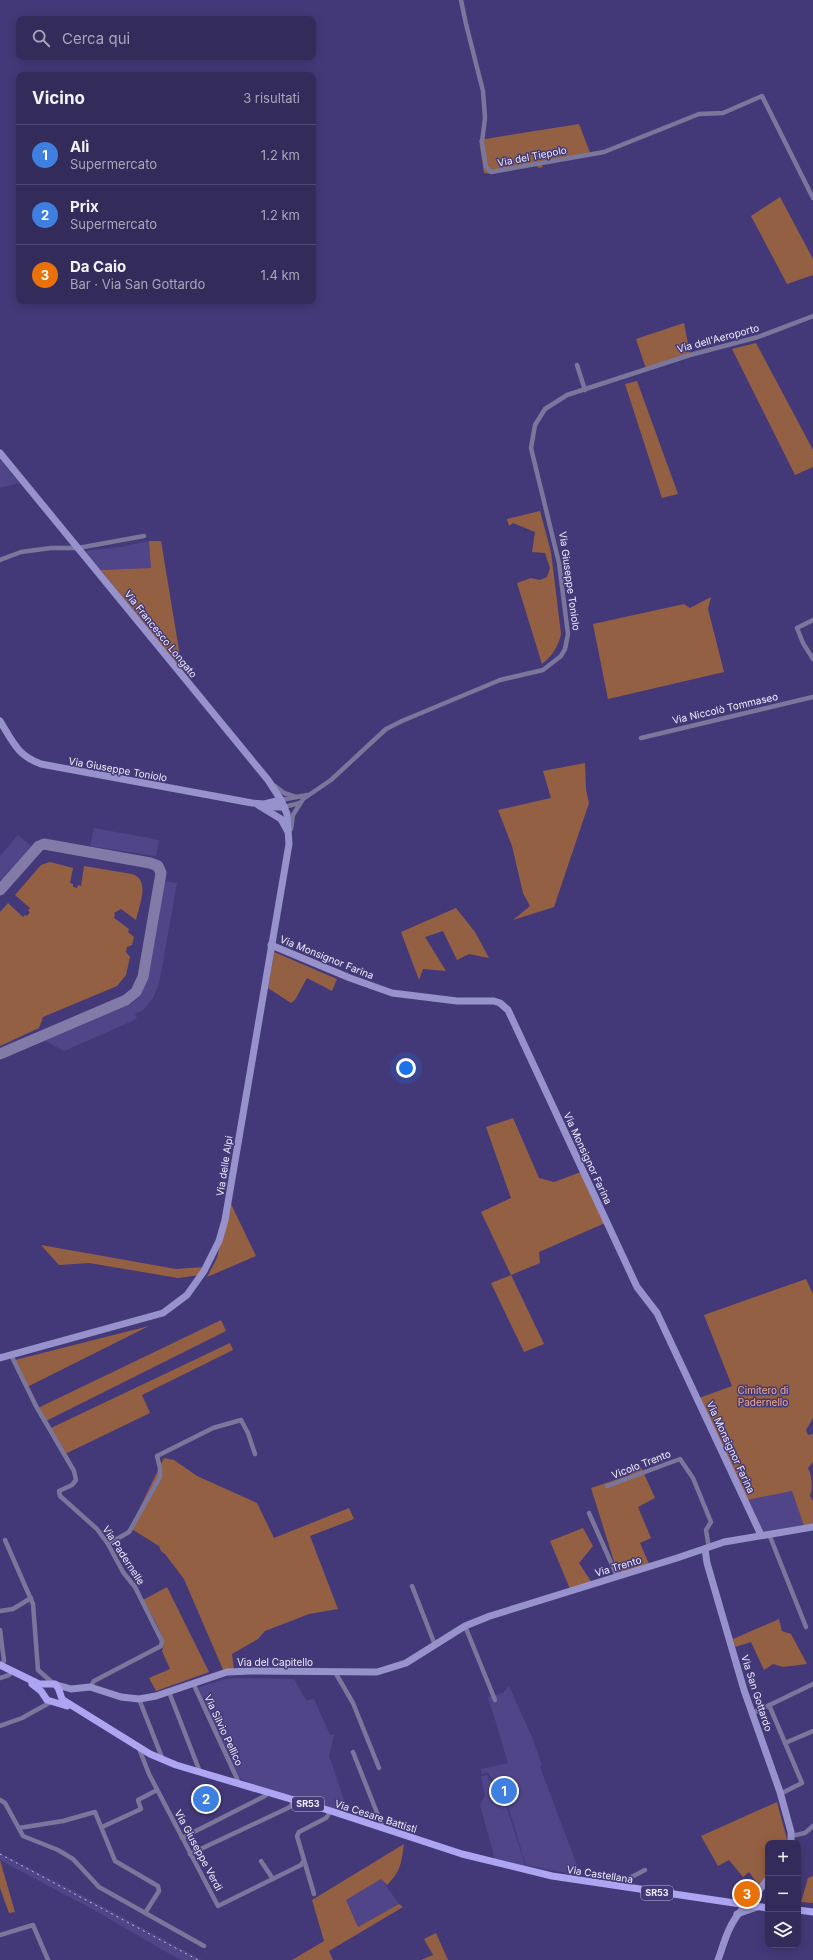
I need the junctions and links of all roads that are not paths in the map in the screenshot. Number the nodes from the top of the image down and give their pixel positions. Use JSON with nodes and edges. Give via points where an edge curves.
{"nodes":[{"id":1,"x":462,"y":0,"type":"edge"},
{"id":2,"x":813,"y":198,"type":"edge"},
{"id":3,"x":813,"y":316,"type":"edge"},
{"id":4,"x":577,"y":364,"type":"dead end"},
{"id":5,"x":628,"y":376,"type":"joint"},
{"id":6,"x":585,"y":390,"type":"junction"},
{"id":7,"x":0,"y":453,"type":"edge"},
{"id":8,"x":144,"y":536,"type":"dead end"},
{"id":9,"x":78,"y":548,"type":"junction"},
{"id":10,"x":0,"y":560,"type":"edge"},
{"id":11,"x":813,"y":620,"type":"edge"},
{"id":12,"x":813,"y":659,"type":"edge"},
{"id":13,"x":813,"y":697,"type":"edge"},
{"id":14,"x":0,"y":721,"type":"edge"},
{"id":15,"x":641,"y":738,"type":"dead end"},
{"id":16,"x":268,"y":780,"type":"junction"},
{"id":17,"x":275,"y":790,"type":"junction"},
{"id":18,"x":310,"y":794,"type":"junction"},
{"id":19,"x":296,"y":797,"type":"junction"},
{"id":20,"x":271,"y":802,"type":"junction"},
{"id":21,"x":252,"y":803,"type":"junction"},
{"id":22,"x":282,"y":803,"type":"junction"},
{"id":23,"x":300,"y":803,"type":"junction"},
{"id":24,"x":260,"y":806,"type":"junction"},
{"id":25,"x":289,"y":836,"type":"junction"},
{"id":26,"x":271,"y":945,"type":"junction"},
{"id":27,"x":11,"y":1355,"type":"junction"},
{"id":28,"x":0,"y":1358,"type":"edge"},
{"id":29,"x":255,"y":1454,"type":"dead end"},
{"id":30,"x":607,"y":1486,"type":"dead end"},
{"id":31,"x":589,"y":1513,"type":"dead end"},
{"id":32,"x":813,"y":1528,"type":"edge"},
{"id":33,"x":769,"y":1534,"type":"junction"},
{"id":34,"x":761,"y":1535,"type":"junction"},
{"id":35,"x":6,"y":1540,"type":"dead end"},
{"id":36,"x":108,"y":1544,"type":"junction"},
{"id":37,"x":707,"y":1549,"type":"junction"},
{"id":38,"x":617,"y":1576,"type":"junction"},
{"id":39,"x":412,"y":1586,"type":"dead end"},
{"id":40,"x":31,"y":1598,"type":"junction"},
{"id":41,"x":0,"y":1611,"type":"edge"},
{"id":42,"x":466,"y":1626,"type":"junction"},
{"id":43,"x":806,"y":1627,"type":"dead end"},
{"id":44,"x":0,"y":1630,"type":"edge"},
{"id":45,"x":435,"y":1645,"type":"junction"},
{"id":46,"x":1,"y":1666,"type":"edge"},
{"id":47,"x":397,"y":1667,"type":"joint"},
{"id":48,"x":11,"y":1672,"type":"junction"},
{"id":49,"x":335,"y":1672,"type":"junction"},
{"id":50,"x":0,"y":1678,"type":"edge"},
{"id":51,"x":22,"y":1678,"type":"junction"},
{"id":52,"x":47,"y":1682,"type":"junction"},
{"id":53,"x":193,"y":1683,"type":"junction"},
{"id":54,"x":813,"y":1684,"type":"edge"},
{"id":55,"x":56,"y":1685,"type":"junction"},
{"id":56,"x":88,"y":1687,"type":"junction"},
{"id":57,"x":169,"y":1692,"type":"junction"},
{"id":58,"x":43,"y":1694,"type":"junction"},
{"id":59,"x":60,"y":1694,"type":"junction"},
{"id":60,"x":139,"y":1699,"type":"junction"},
{"id":61,"x":495,"y":1700,"type":"dead end"},
{"id":62,"x":53,"y":1701,"type":"junction"},
{"id":63,"x":769,"y":1705,"type":"junction"},
{"id":64,"x":38,"y":1708,"type":"junction"},
{"id":65,"x":753,"y":1713,"type":"junction"},
{"id":66,"x":91,"y":1718,"type":"junction"},
{"id":67,"x":0,"y":1726,"type":"edge"},
{"id":68,"x":813,"y":1731,"type":"edge"},
{"id":69,"x":785,"y":1743,"type":"junction"},
{"id":70,"x":141,"y":1748,"type":"junction"},
{"id":71,"x":352,"y":1752,"type":"dead end"},
{"id":72,"x":163,"y":1760,"type":"junction"},
{"id":73,"x":379,"y":1768,"type":"dead end"},
{"id":74,"x":200,"y":1772,"type":"junction"},
{"id":75,"x":239,"y":1784,"type":"junction"},
{"id":76,"x":157,"y":1790,"type":"junction"},
{"id":77,"x":268,"y":1792,"type":"junction"},
{"id":78,"x":780,"y":1794,"type":"junction"},
{"id":79,"x":0,"y":1800,"type":"edge"},
{"id":80,"x":294,"y":1800,"type":"junction"},
{"id":81,"x":331,"y":1811,"type":"junction"},
{"id":82,"x":813,"y":1826,"type":"edge"},
{"id":83,"x":102,"y":1827,"type":"junction"},
{"id":84,"x":19,"y":1828,"type":"junction"},
{"id":85,"x":383,"y":1828,"type":"junction"},
{"id":86,"x":182,"y":1838,"type":"junction"},
{"id":87,"x":791,"y":1840,"type":"edge"},
{"id":88,"x":190,"y":1854,"type":"junction"},
{"id":89,"x":261,"y":1861,"type":"dead end"},
{"id":90,"x":303,"y":1862,"type":"junction"},
{"id":91,"x":645,"y":1870,"type":"dead end"},
{"id":92,"x":549,"y":1876,"type":"joint"},
{"id":93,"x":273,"y":1879,"type":"junction"},
{"id":94,"x":765,"y":1883,"type":"edge"},
{"id":95,"x":622,"y":1887,"type":"junction"},
{"id":96,"x":314,"y":1894,"type":"dead end"},
{"id":97,"x":757,"y":1894,"type":"dead end"},
{"id":98,"x":742,"y":1905,"type":"junction"},
{"id":99,"x":757,"y":1907,"type":"junction"},
{"id":100,"x":765,"y":1908,"type":"edge"},
{"id":101,"x":801,"y":1910,"type":"edge"},
{"id":102,"x":813,"y":1912,"type":"edge"},
{"id":103,"x":145,"y":1913,"type":"junction"},
{"id":104,"x":737,"y":1914,"type":"junction"},
{"id":105,"x":0,"y":1935,"type":"edge"},
{"id":106,"x":204,"y":1946,"type":"dead end"},
{"id":107,"x":48,"y":1960,"type":"edge"},
{"id":108,"x":718,"y":1960,"type":"edge"}],
"edges":[{"from":1,"to":2,"type":"street","name":"Via del Tiepolo","via":[[483,91],[485,118],[482,142],[488,170],[496,173],[604,152],[699,114],[723,112],[762,96]]},
{"from":3,"to":5,"type":"street","name":"Via dell'Aeroporto","via":[[758,337],[690,354]]},
{"from":4,"to":6,"type":"street"},
{"from":5,"to":6,"type":"street","name":"Via Giuseppe Toniolo"},
{"from":6,"to":18,"type":"street","name":"Via Giuseppe Toniolo","via":[[559,399],[545,409],[535,425],[530,448],[552,529],[563,591],[568,634],[561,656],[543,670],[500,680],[392,726],[373,740],[331,780]]},
{"from":7,"to":9,"type":"street","name":"Via Francesco Longato"},
{"from":8,"to":9,"type":"street"},
{"from":9,"to":10,"type":"street","via":[[21,552]]},
{"from":9,"to":16,"type":"street","name":"Via Francesco Longato"},
{"from":11,"to":12,"type":"street","via":[[797,628]]},
{"from":13,"to":15,"type":"street","name":"Via Niccolò Tommaseo"},
{"from":14,"to":21,"type":"street","name":"Via Giuseppe Toniolo","via":[[20,753],[41,764]]},
{"from":16,"to":17,"type":"street","name":"Via Francesco Longato"},
{"from":16,"to":19,"type":"street","via":[[280,790]]},
{"from":17,"to":20,"type":"street","via":[[275,797]]},
{"from":17,"to":22,"type":"street","name":"Via Francesco Longato"},
{"from":18,"to":19,"type":"street","name":"Via Giuseppe Toniolo"},
{"from":18,"to":23,"type":"street","name":"Via Giuseppe Toniolo"},
{"from":19,"to":22,"type":"street","name":"Via Giuseppe Toniolo"},
{"from":20,"to":21,"type":"street","name":"Via Giuseppe Toniolo"},
{"from":20,"to":22,"type":"street","name":"Via Giuseppe Toniolo"},
{"from":21,"to":24,"type":"street","name":"Via Giuseppe Toniolo"},
{"from":22,"to":23,"type":"street","name":"Via Giuseppe Toniolo"},
{"from":22,"to":24,"type":"street","via":[[267,808]]},
{"from":22,"to":25,"type":"street","name":"Via Francesco Longato"},
{"from":23,"to":25,"type":"street","name":"Via Giuseppe Toniolo","via":[[293,815]]},
{"from":24,"to":25,"type":"street","name":"Via Giuseppe Toniolo","via":[[281,819]]},
{"from":25,"to":26,"type":"street","name":"Via delle Alpi","via":[[286,868]]},
{"from":26,"to":27,"type":"street","name":"Via delle Alpi","via":[[225,1220],[219,1241],[204,1271],[187,1295],[163,1313]]},
{"from":26,"to":34,"type":"street","name":"Via Monsignor Farina","via":[[387,991],[504,1005],[637,1287],[657,1313]]},
{"from":27,"to":28,"type":"street","name":"Via delle Alpi"},
{"from":27,"to":36,"type":"street","name":"Via Padernelle","via":[[36,1406],[74,1472],[76,1480],[60,1491],[60,1496],[97,1529]]},
{"from":29,"to":36,"type":"street","via":[[241,1420],[213,1428],[157,1456],[160,1477],[129,1532]]},
{"from":30,"to":37,"type":"street","name":"Vicolo Trento","via":[[680,1459],[693,1478],[711,1522],[706,1530]]},
{"from":31,"to":38,"type":"street"},
{"from":32,"to":33,"type":"street","name":"Via Trento"},
{"from":33,"to":34,"type":"street","name":"Via Trento"},
{"from":33,"to":43,"type":"street"},
{"from":34,"to":37,"type":"street","name":"Via Trento","via":[[731,1540]]},
{"from":35,"to":40,"type":"street"},
{"from":36,"to":56,"type":"street","name":"Via Padernelle","via":[[123,1572],[135,1587],[162,1641],[161,1646],[94,1681]]},
{"from":37,"to":38,"type":"street","name":"Via Trento"},
{"from":37,"to":65,"type":"street","name":"Via San Gottardo","via":[[707,1563]]},
{"from":38,"to":42,"type":"street","name":"Via Trento"},
{"from":39,"to":45,"type":"street"},
{"from":40,"to":41,"type":"street","via":[[13,1609]]},
{"from":40,"to":52,"type":"street","via":[[37,1668]]},
{"from":42,"to":45,"type":"street","name":"Via Trento"},
{"from":42,"to":61,"type":"street"},
{"from":44,"to":46,"type":"street","via":[[4,1661]]},
{"from":45,"to":47,"type":"street","name":"Via Trento"},
{"from":46,"to":48,"type":"main road","name":"Via Cesare Battisti"},
{"from":47,"to":49,"type":"street","name":"Via del Capitello","via":[[377,1672]]},
{"from":48,"to":50,"type":"street"},
{"from":48,"to":51,"type":"main road","name":"Via Cesare Battisti"},
{"from":49,"to":53,"type":"street","name":"Via del Capitello","via":[[239,1671]]},
{"from":49,"to":73,"type":"street","via":[[353,1703]]},
{"from":51,"to":52,"type":"main road","name":"Via Cesare Battisti","via":[[39,1685]]},
{"from":51,"to":58,"type":"main road","name":"Via Cesare Battisti"},
{"from":52,"to":55,"type":"main road","name":"Via Cesare Battisti"},
{"from":52,"to":58,"type":"main road"},
{"from":53,"to":57,"type":"street","name":"Via del Capitello"},
{"from":53,"to":75,"type":"street","name":"Via Silvio Pellico"},
{"from":54,"to":63,"type":"street"},
{"from":55,"to":56,"type":"street","name":"Via del Capitello","via":[[71,1689]]},
{"from":55,"to":59,"type":"main road","name":"Via Cesare Battisti"},
{"from":56,"to":59,"type":"street"},
{"from":56,"to":60,"type":"street","name":"Via del Capitello","via":[[121,1697]]},
{"from":57,"to":60,"type":"street","name":"Via del Capitello"},
{"from":57,"to":74,"type":"street"},
{"from":58,"to":62,"type":"main road","name":"Via Cesare Battisti","via":[[47,1700]]},
{"from":58,"to":64,"type":"street","via":[[42,1703]]},
{"from":59,"to":62,"type":"main road"},
{"from":59,"to":66,"type":"main road","name":"Via Cesare Battisti","via":[[63,1700]]},
{"from":60,"to":72,"type":"street"},
{"from":62,"to":64,"type":"street"},
{"from":62,"to":66,"type":"main road","name":"Via Cesare Battisti"},
{"from":63,"to":65,"type":"street"},
{"from":63,"to":69,"type":"street"},
{"from":64,"to":67,"type":"street","via":[[22,1718]]},
{"from":65,"to":78,"type":"street","name":"Via San Gottardo"},
{"from":66,"to":70,"type":"main road","name":"Via Cesare Battisti","number":"SR53"},
{"from":68,"to":69,"type":"street"},
{"from":69,"to":78,"type":"street","via":[[802,1783]]},
{"from":70,"to":72,"type":"main road","name":"Via Cesare Battisti","number":"SR53"},
{"from":70,"to":76,"type":"street","name":"Via Giuseppe Verdi","via":[[144,1764]]},
{"from":71,"to":85,"type":"street"},
{"from":72,"to":74,"type":"main road","name":"Via Cesare Battisti","number":"SR53"},
{"from":74,"to":75,"type":"main road","name":"Via Cesare Battisti","number":"SR53"},
{"from":75,"to":77,"type":"main road","name":"Via Cesare Battisti","number":"SR53"},
{"from":76,"to":83,"type":"street","via":[[138,1800],[141,1809]]},
{"from":76,"to":86,"type":"street","name":"Via Giuseppe Verdi"},
{"from":77,"to":80,"type":"main road","name":"Via Cesare Battisti","number":"SR53"},
{"from":77,"to":86,"type":"street","via":[[265,1796]]},
{"from":78,"to":87,"type":"street","name":"Via San Gottardo"},
{"from":79,"to":84,"type":"street"},
{"from":80,"to":81,"type":"main road","name":"Via Cesare Battisti","number":"SR53"},
{"from":80,"to":88,"type":"street","via":[[290,1807]]},
{"from":81,"to":85,"type":"main road","name":"Via Cesare Battisti","number":"SR53"},
{"from":81,"to":90,"type":"street","via":[[326,1818],[298,1834]]},
{"from":82,"to":87,"type":"street"},
{"from":83,"to":84,"type":"street","via":[[95,1812],[64,1821]]},
{"from":83,"to":103,"type":"street","via":[[115,1861],[158,1886],[159,1890]]},
{"from":84,"to":103,"type":"street","via":[[26,1838],[58,1850],[73,1859],[99,1887]]},
{"from":85,"to":92,"type":"main road","name":"Via Cesare Battisti","number":"SR53","via":[[462,1854]]},
{"from":86,"to":88,"type":"street","name":"Via Giuseppe Verdi"},
{"from":88,"to":93,"type":"street","name":"Via Giuseppe Verdi","via":[[218,1906]]},
{"from":89,"to":93,"type":"street"},
{"from":90,"to":93,"type":"street","name":"Via Giuseppe Verdi"},
{"from":90,"to":96,"type":"street"},
{"from":91,"to":95,"type":"street","via":[[624,1881]]},
{"from":92,"to":95,"type":"main road","name":"Via Castellana","number":"SR53"},
{"from":94,"to":97,"type":"street"},
{"from":95,"to":98,"type":"main road","name":"Via Castellana","number":"SR53"},
{"from":98,"to":99,"type":"main road","name":"Via Castellana","number":"SR53"},
{"from":98,"to":104,"type":"street","via":[[742,1910]]},
{"from":99,"to":100,"type":"main road","name":"Via Castellana","number":"SR53"},
{"from":99,"to":104,"type":"street"},
{"from":101,"to":102,"type":"main road"},
{"from":103,"to":106,"type":"street"},
{"from":104,"to":108,"type":"street"},
{"from":105,"to":107,"type":"street","via":[[33,1925]]}]}
